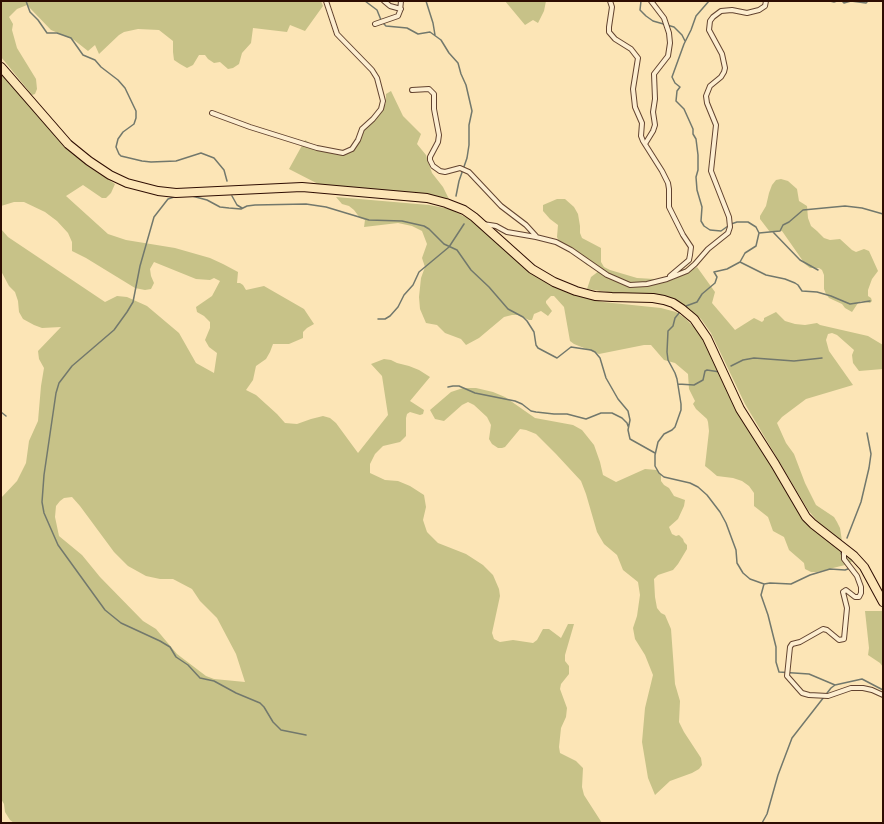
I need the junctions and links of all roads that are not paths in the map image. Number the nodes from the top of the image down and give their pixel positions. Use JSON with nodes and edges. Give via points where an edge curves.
{"nodes":[{"id":1,"x":326,"y":1,"type":"edge"},
{"id":2,"x":384,"y":1,"type":"edge"},
{"id":3,"x":401,"y":1,"type":"edge"},
{"id":4,"x":610,"y":1,"type":"edge"},
{"id":5,"x":651,"y":1,"type":"edge"},
{"id":6,"x":766,"y":1,"type":"edge"},
{"id":7,"x":401,"y":9,"type":"junction"},
{"id":8,"x":375,"y":24,"type":"dead end"},
{"id":9,"x":1,"y":67,"type":"edge"},
{"id":10,"x":412,"y":90,"type":"dead end"},
{"id":11,"x":212,"y":113,"type":"dead end"},
{"id":12,"x":645,"y":144,"type":"junction"},
{"id":13,"x":483,"y":224,"type":"junction"},
{"id":14,"x":536,"y":237,"type":"junction"},
{"id":15,"x":667,"y":279,"type":"junction"},
{"id":16,"x":844,"y":548,"type":"junction"},
{"id":17,"x":883,"y":602,"type":"edge"},
{"id":18,"x":883,"y":695,"type":"edge"}],
"edges":[{"from":1,"to":11,"type":"street","via":[[337,34],[372,70],[377,78],[383,101],[381,109],[362,129],[352,149],[343,154],[316,148]]},
{"from":2,"to":7,"type":"street"},
{"from":3,"to":7,"type":"street"},
{"from":4,"to":12,"type":"street","via":[[612,7],[609,32],[631,49],[638,58],[633,94],[642,123],[641,136]]},
{"from":5,"to":12,"type":"street","via":[[664,18],[670,43],[668,56],[654,74],[655,124]]},
{"from":6,"to":15,"type":"street","via":[[765,6],[759,10],[721,11],[710,21],[710,30],[722,54],[725,68],[721,77],[710,86],[706,96],[716,125],[711,171],[729,217],[730,227],[728,233],[687,271]]},
{"from":7,"to":8,"type":"street","via":[[398,16]]},
{"from":9,"to":13,"type":"highway","via":[[68,144],[110,176],[127,183],[176,193],[302,187],[406,195],[446,203],[464,210]]},
{"from":10,"to":14,"type":"street","via":[[429,89],[434,94],[434,114],[439,134],[430,157],[433,166],[445,172],[460,168],[469,172],[501,206],[526,225]]},
{"from":12,"to":15,"type":"street","via":[[668,183],[669,207],[691,250],[689,260]]},
{"from":13,"to":14,"type":"street"},
{"from":13,"to":16,"type":"highway","via":[[532,269],[554,282],[594,296],[664,300],[682,309],[694,319],[707,338],[740,408],[800,507],[813,524]]},
{"from":14,"to":15,"type":"street","via":[[562,244],[607,275],[624,283],[638,286]]},
{"from":16,"to":17,"type":"highway","via":[[864,567]]},
{"from":16,"to":18,"type":"street","via":[[844,559],[857,576],[861,593],[859,597],[846,590],[843,592],[847,608],[844,639],[839,640],[823,629],[792,644],[787,676],[802,693],[809,695],[828,696],[857,688]]}]}
